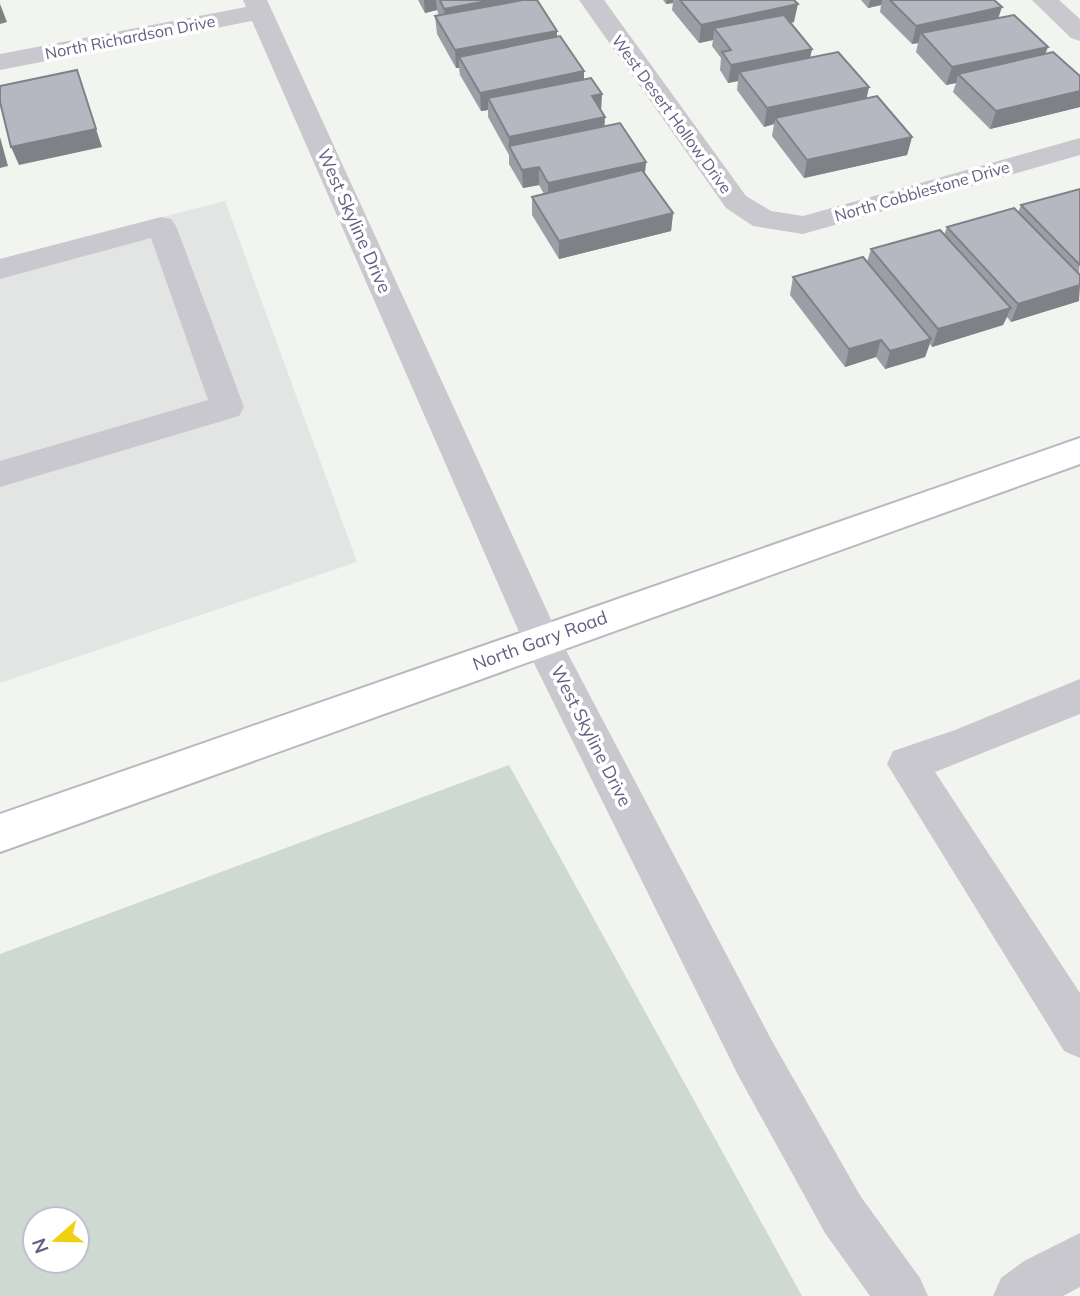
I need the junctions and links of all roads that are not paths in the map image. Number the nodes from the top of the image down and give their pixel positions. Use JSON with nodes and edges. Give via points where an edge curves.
{"nodes":[{"id":1,"x":591,"y":0,"type":"edge"},
{"id":2,"x":1044,"y":0,"type":"edge"},
{"id":3,"x":258,"y":6,"type":"edge"},
{"id":4,"x":1080,"y":33,"type":"edge"},
{"id":5,"x":0,"y":62,"type":"edge"},
{"id":6,"x":1080,"y":146,"type":"edge"},
{"id":7,"x":763,"y":219,"type":"joint"},
{"id":8,"x":0,"y":269,"type":"edge"},
{"id":9,"x":1080,"y":451,"type":"edge"},
{"id":10,"x":0,"y":474,"type":"edge"},
{"id":11,"x":541,"y":640,"type":"junction"},
{"id":12,"x":1080,"y":696,"type":"edge"},
{"id":13,"x":0,"y":833,"type":"edge"},
{"id":14,"x":1076,"y":1021,"type":"edge"},
{"id":15,"x":1080,"y":1259,"type":"edge"},
{"id":16,"x":902,"y":1296,"type":"edge"},
{"id":17,"x":1019,"y":1296,"type":"edge"}],
"edges":[{"from":1,"to":7,"type":"street","name":"West Desert Hollow Drive","via":[[736,202]]},
{"from":2,"to":4,"type":"street"},
{"from":3,"to":5,"type":"street","name":"North Richardson Drive"},
{"from":3,"to":11,"type":"street","name":"West Skyline Drive"},
{"from":6,"to":7,"type":"street","name":"North Cobblestone Drive","via":[[803,225]]},
{"from":8,"to":10,"type":"street","via":[[161,226],[227,407]]},
{"from":9,"to":11,"type":"main road","name":"North Gary Road"},
{"from":11,"to":13,"type":"main road","name":"North Gary Road"},
{"from":11,"to":16,"type":"street","name":"West Skyline Drive","via":[[755,1058],[843,1215]]},
{"from":12,"to":14,"type":"street","via":[[907,764]]},
{"from":15,"to":17,"type":"street"}]}
